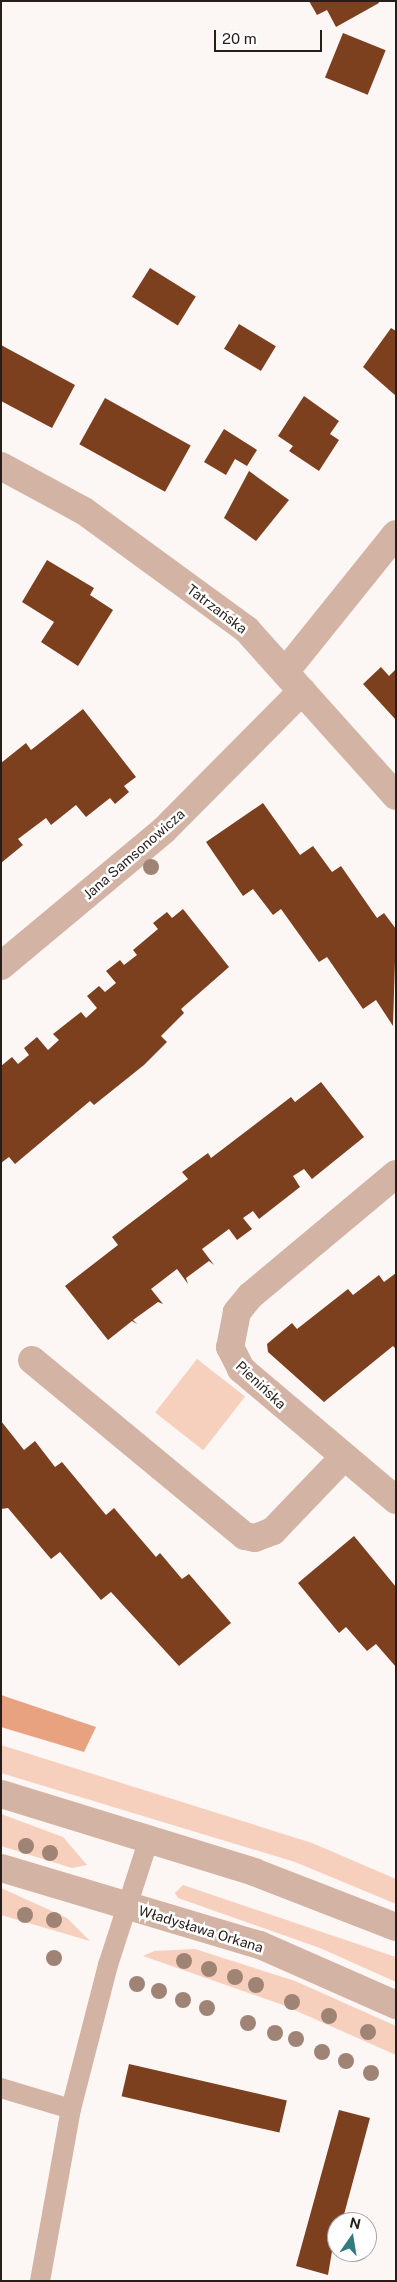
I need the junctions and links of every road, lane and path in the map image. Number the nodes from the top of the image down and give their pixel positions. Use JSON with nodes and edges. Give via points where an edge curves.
{"nodes":[{"id":1,"x":1,"y":466,"type":"edge"},
{"id":2,"x":396,"y":534,"type":"edge"},
{"id":3,"x":293,"y":682,"type":"junction"},
{"id":4,"x":396,"y":796,"type":"edge"},
{"id":5,"x":1,"y":966,"type":"edge"},
{"id":6,"x":396,"y":1174,"type":"edge"},
{"id":7,"x":32,"y":1360,"type":"dead end"},
{"id":8,"x":344,"y":1457,"type":"junction"},
{"id":9,"x":396,"y":1500,"type":"edge"},
{"id":10,"x":1,"y":1794,"type":"edge"},
{"id":11,"x":149,"y":1839,"type":"junction"},
{"id":12,"x":1,"y":1868,"type":"edge"},
{"id":13,"x":128,"y":1906,"type":"junction"},
{"id":14,"x":396,"y":1927,"type":"edge"},
{"id":15,"x":396,"y":2005,"type":"edge"},
{"id":16,"x":1,"y":2088,"type":"edge"},
{"id":17,"x":71,"y":2109,"type":"junction"},
{"id":18,"x":40,"y":2278,"type":"edge"}],
"edges":[{"from":1,"to":3,"type":"street","name":"Tatrzańska","via":[[84,512],[239,624]]},
{"from":2,"to":3,"type":"street","name":"Jana Samsonowicza"},
{"from":3,"to":4,"type":"street","name":"Tatrzańska"},
{"from":3,"to":5,"type":"street","name":"Jana Samsonowicza","via":[[164,830]]},
{"from":6,"to":8,"type":"street","name":"Pienińska","via":[[250,1296],[230,1328],[230,1347],[241,1369]]},
{"from":7,"to":8,"type":"street","via":[[245,1536],[254,1538],[273,1531]]},
{"from":8,"to":9,"type":"street","name":"Pienińska"},
{"from":10,"to":11,"type":"street"},
{"from":11,"to":13,"type":"lane"},
{"from":11,"to":14,"type":"street","via":[[254,1872]]},
{"from":12,"to":13,"type":"street","name":"Władysława Orkana"},
{"from":13,"to":15,"type":"street","name":"Władysława Orkana","via":[[260,1946]]},
{"from":13,"to":17,"type":"lane","via":[[108,1965]]},
{"from":16,"to":17,"type":"lane"},
{"from":17,"to":18,"type":"lane"}]}
